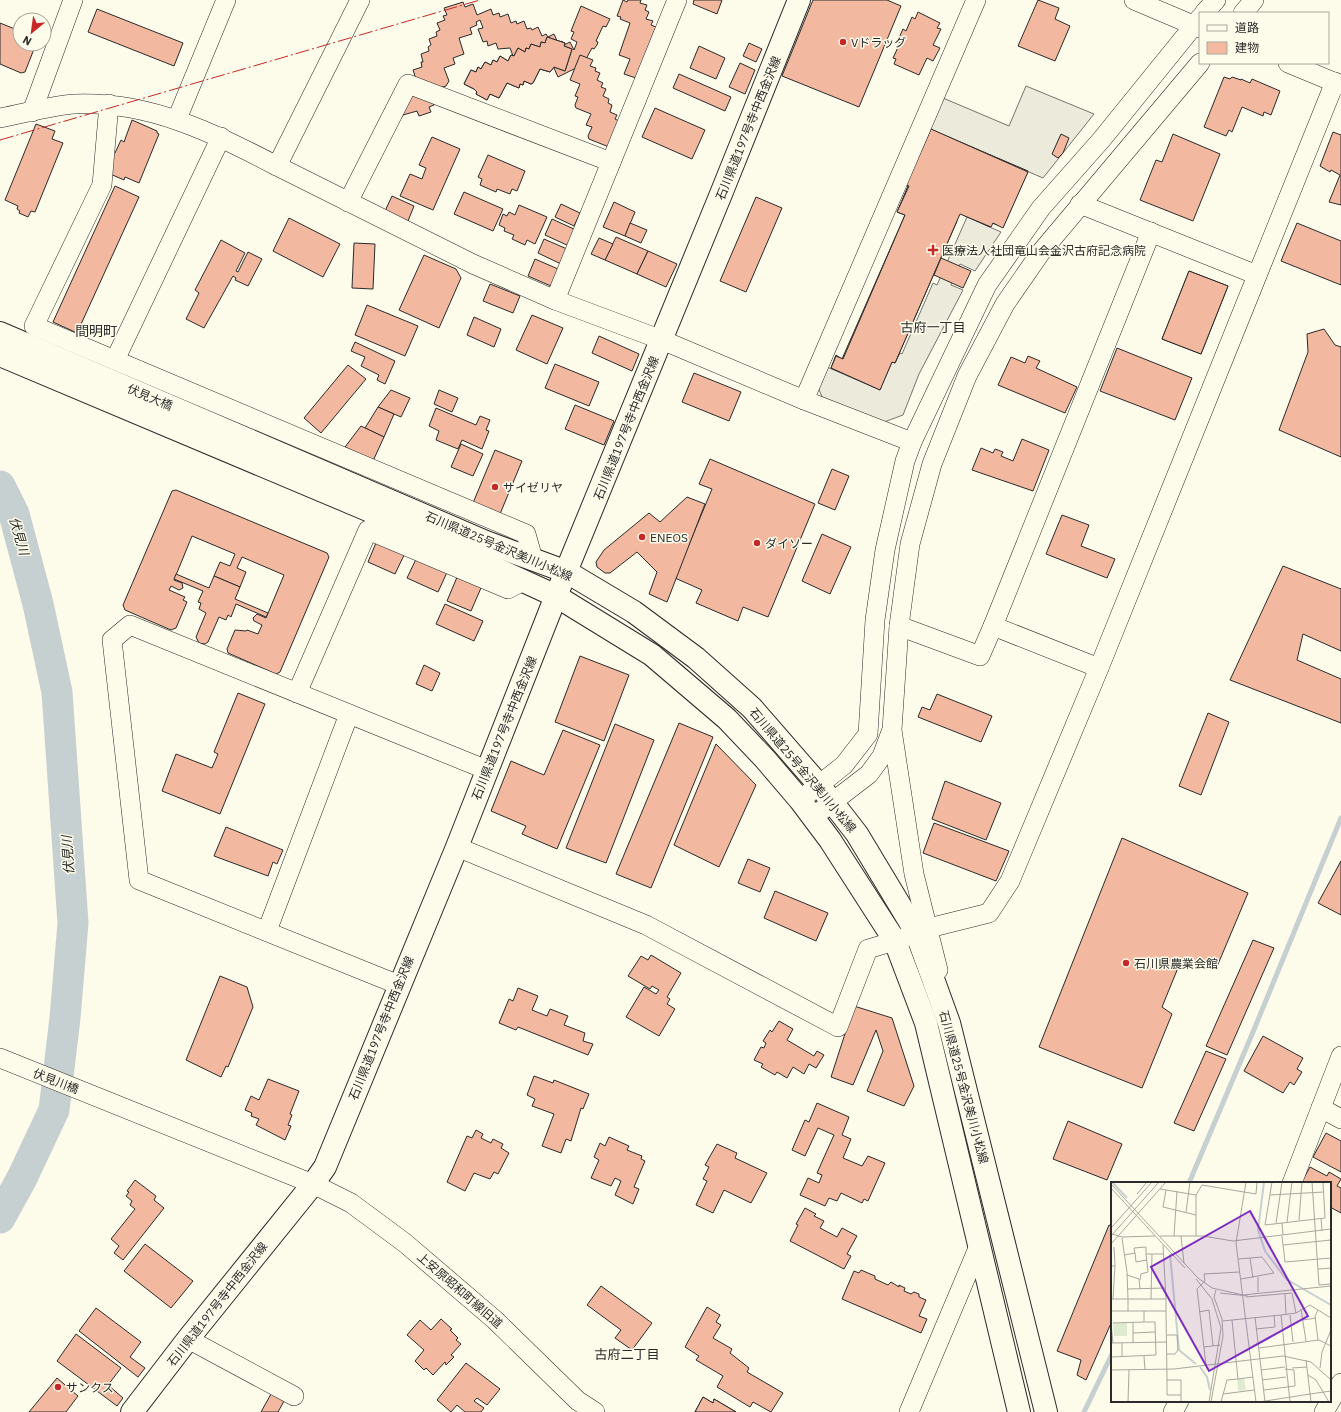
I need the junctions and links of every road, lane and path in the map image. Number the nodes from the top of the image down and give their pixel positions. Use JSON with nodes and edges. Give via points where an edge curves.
{"nodes":[{"id":1,"x":73,"y":0,"type":"edge"},
{"id":2,"x":226,"y":0,"type":"edge"},
{"id":3,"x":360,"y":0,"type":"edge"},
{"id":4,"x":677,"y":0,"type":"edge"},
{"id":5,"x":799,"y":0,"type":"edge"},
{"id":6,"x":976,"y":0,"type":"edge"},
{"id":7,"x":1134,"y":0,"type":"edge"},
{"id":8,"x":1216,"y":0,"type":"edge"},
{"id":9,"x":1254,"y":0,"type":"edge"},
{"id":10,"x":1207,"y":12,"type":"edge"},
{"id":11,"x":1244,"y":12,"type":"edge"},
{"id":12,"x":1199,"y":21,"type":"edge"},
{"id":13,"x":1199,"y":22,"type":"edge"},
{"id":14,"x":1199,"y":64,"type":"edge"},
{"id":15,"x":1290,"y":64,"type":"edge"},
{"id":16,"x":1338,"y":83,"type":"edge"},
{"id":17,"x":109,"y":104,"type":"junction"},
{"id":18,"x":32,"y":112,"type":"junction"},
{"id":19,"x":0,"y":118,"type":"edge"},
{"id":20,"x":177,"y":119,"type":"junction"},
{"id":21,"x":221,"y":137,"type":"junction"},
{"id":22,"x":611,"y":162,"type":"junction"},
{"id":23,"x":277,"y":166,"type":"junction"},
{"id":24,"x":348,"y":202,"type":"junction"},
{"id":25,"x":1080,"y":204,"type":"junction"},
{"id":26,"x":1150,"y":232,"type":"junction"},
{"id":27,"x":1257,"y":275,"type":"junction"},
{"id":28,"x":555,"y":300,"type":"junction"},
{"id":29,"x":0,"y":333,"type":"edge"},
{"id":30,"x":662,"y":340,"type":"junction"},
{"id":31,"x":0,"y":355,"type":"edge"},
{"id":32,"x":115,"y":360,"type":"junction"},
{"id":33,"x":804,"y":400,"type":"junction"},
{"id":34,"x":912,"y":442,"type":"junction"},
{"id":35,"x":296,"y":470,"type":"junction"},
{"id":36,"x":533,"y":559,"type":"junction"},
{"id":37,"x":567,"y":572,"type":"junction"},
{"id":38,"x":523,"y":581,"type":"junction"},
{"id":39,"x":556,"y":596,"type":"junction"},
{"id":40,"x":899,"y":626,"type":"junction"},
{"id":41,"x":993,"y":626,"type":"junction"},
{"id":42,"x":1099,"y":668,"type":"junction"},
{"id":43,"x":297,"y":693,"type":"junction"},
{"id":44,"x":349,"y":714,"type":"junction"},
{"id":45,"x":892,"y":730,"type":"junction"},
{"id":46,"x":487,"y":770,"type":"junction"},
{"id":47,"x":819,"y":785,"type":"junction"},
{"id":48,"x":800,"y":800,"type":"junction"},
{"id":49,"x":832,"y":802,"type":"junction"},
{"id":50,"x":813,"y":817,"type":"junction"},
{"id":51,"x":457,"y":847,"type":"junction"},
{"id":52,"x":922,"y":930,"type":"junction"},
{"id":53,"x":267,"y":931,"type":"junction"},
{"id":54,"x":895,"y":941,"type":"junction"},
{"id":55,"x":399,"y":985,"type":"junction"},
{"id":56,"x":1341,"y":1056,"type":"edge"},
{"id":57,"x":0,"y":1058,"type":"edge"},
{"id":58,"x":1321,"y":1108,"type":"junction"},
{"id":59,"x":1341,"y":1119,"type":"edge"},
{"id":60,"x":1292,"y":1182,"type":"edge"},
{"id":61,"x":313,"y":1184,"type":"junction"},
{"id":62,"x":979,"y":1246,"type":"junction"},
{"id":63,"x":188,"y":1339,"type":"junction"},
{"id":64,"x":1341,"y":1383,"type":"edge"},
{"id":65,"x":294,"y":1396,"type":"dead end"},
{"id":66,"x":1331,"y":1400,"type":"edge"},
{"id":67,"x":1179,"y":1402,"type":"edge"},
{"id":68,"x":1330,"y":1402,"type":"edge"},
{"id":69,"x":132,"y":1412,"type":"edge"},
{"id":70,"x":595,"y":1412,"type":"edge"},
{"id":71,"x":909,"y":1412,"type":"edge"},
{"id":72,"x":1019,"y":1412,"type":"edge"},
{"id":73,"x":1046,"y":1412,"type":"edge"},
{"id":74,"x":1174,"y":1412,"type":"edge"},
{"id":75,"x":1324,"y":1412,"type":"edge"}],
"edges":[{"from":1,"to":18,"type":"street"},
{"from":2,"to":20,"type":"street"},
{"from":3,"to":23,"type":"street"},
{"from":4,"to":22,"type":"street"},
{"from":5,"to":30,"type":"main road","name":"石川県道197号寺中西金沢線"},
{"from":6,"to":33,"type":"street"},
{"from":7,"to":12,"type":"street"},
{"from":8,"to":10,"type":"street"},
{"from":9,"to":11,"type":"street"},
{"from":13,"to":34,"type":"street","via":[[1041,208],[987,285]]},
{"from":14,"to":25,"type":"street"},
{"from":15,"to":16,"type":"street"},
{"from":16,"to":27,"type":"street"},
{"from":17,"to":18,"type":"street","via":[[74,104]]},
{"from":17,"to":20,"type":"street"},
{"from":17,"to":32,"type":"street","via":[[102,185],[34,326]]},
{"from":18,"to":19,"type":"street"},
{"from":20,"to":21,"type":"street"},
{"from":21,"to":23,"type":"street"},
{"from":21,"to":32,"type":"street"},
{"from":22,"to":24,"type":"street","via":[[408,84]]},
{"from":22,"to":28,"type":"street"},
{"from":23,"to":24,"type":"street"},
{"from":24,"to":28,"type":"street","via":[[473,264]]},
{"from":25,"to":26,"type":"street"},
{"from":25,"to":40,"type":"street","via":[[1040,252],[1005,304],[967,376],[932,464],[910,544]]},
{"from":26,"to":27,"type":"street"},
{"from":26,"to":41,"type":"street"},
{"from":27,"to":42,"type":"street"},
{"from":28,"to":30,"type":"street"},
{"from":29,"to":35,"type":"main road","name":"伏見大橋"},
{"from":30,"to":33,"type":"street"},
{"from":30,"to":37,"type":"main road","name":"石川県道197号寺中西金沢線"},
{"from":31,"to":35,"type":"main road","name":"伏見大橋"},
{"from":32,"to":36,"type":"street","via":[[526,534]]},
{"from":33,"to":34,"type":"street"},
{"from":34,"to":47,"type":"street","via":[[905,461],[883,566],[875,620],[868,734],[844,765]]},
{"from":35,"to":36,"type":"main road","name":"石川県道25号金沢美川小松線"},
{"from":35,"to":38,"type":"main road","name":"石川県道25号金沢美川小松線","via":[[375,513]]},
{"from":36,"to":37,"type":"main road","name":"石川県道25号金沢美川小松線"},
{"from":37,"to":39,"type":"main road","name":"石川県道197号寺中西金沢線"},
{"from":37,"to":47,"type":"main road","name":"石川県道25号金沢美川小松線","via":[[634,612],[696,658],[752,708]]},
{"from":38,"to":39,"type":"main road","name":"石川県道25号金沢美川小松線"},
{"from":38,"to":43,"type":"street","via":[[508,589],[368,530]]},
{"from":39,"to":46,"type":"main road","name":"石川県道197号寺中西金沢線"},
{"from":39,"to":48,"type":"main road","name":"石川県道25号金沢美川小松線","via":[[652,655],[727,719]]},
{"from":40,"to":41,"type":"street","via":[[980,656]]},
{"from":40,"to":45,"type":"street"},
{"from":41,"to":42,"type":"street"},
{"from":42,"to":52,"type":"street","via":[[1010,881],[989,914]]},
{"from":43,"to":44,"type":"street"},
{"from":43,"to":53,"type":"street","via":[[130,624],[112,640],[139,880]]},
{"from":44,"to":46,"type":"street"},
{"from":44,"to":53,"type":"street"},
{"from":45,"to":49,"type":"street","via":[[882,756],[869,774]]},
{"from":45,"to":52,"type":"street"},
{"from":46,"to":51,"type":"main road","name":"石川県道197号寺中西金沢線"},
{"from":47,"to":48,"type":"street"},
{"from":47,"to":49,"type":"main road","name":"石川県道25号金沢美川小松線"},
{"from":48,"to":50,"type":"main road","name":"石川県道25号金沢美川小松線"},
{"from":49,"to":50,"type":"street"},
{"from":49,"to":52,"type":"main road","name":"石川県道25号金沢美川小松線","via":[[857,834]]},
{"from":50,"to":54,"type":"main road","name":"石川県道25号金沢美川小松線"},
{"from":51,"to":54,"type":"street","via":[[646,925],[838,1028],[868,949]]},
{"from":51,"to":55,"type":"main road","name":"石川県道197号寺中西金沢線"},
{"from":52,"to":54,"type":"street"},
{"from":52,"to":73,"type":"main road","name":"石川県道25号金沢美川小松線","via":[[949,1023]]},
{"from":53,"to":55,"type":"street"},
{"from":54,"to":62,"type":"main road","name":"石川県道25号金沢美川小松線","via":[[926,1023]]},
{"from":55,"to":61,"type":"main road","name":"石川県道197号寺中西金沢線","via":[[325,1167]]},
{"from":56,"to":58,"type":"street"},
{"from":57,"to":61,"type":"street","name":"伏見川橋"},
{"from":58,"to":59,"type":"street"},
{"from":58,"to":60,"type":"street"},
{"from":61,"to":63,"type":"main road","name":"石川県道197号寺中西金沢線"},
{"from":61,"to":70,"type":"street","name":"上安原昭和町線旧道","via":[[351,1203],[405,1243],[495,1320],[578,1401]]},
{"from":62,"to":71,"type":"street"},
{"from":62,"to":72,"type":"main road","name":"石川県道25号金沢美川小松線"},
{"from":63,"to":65,"type":"street"},
{"from":63,"to":69,"type":"main road","name":"石川県道197号寺中西金沢線"},
{"from":64,"to":66,"type":"street"},
{"from":67,"to":74,"type":"street"},
{"from":68,"to":75,"type":"street"}]}
